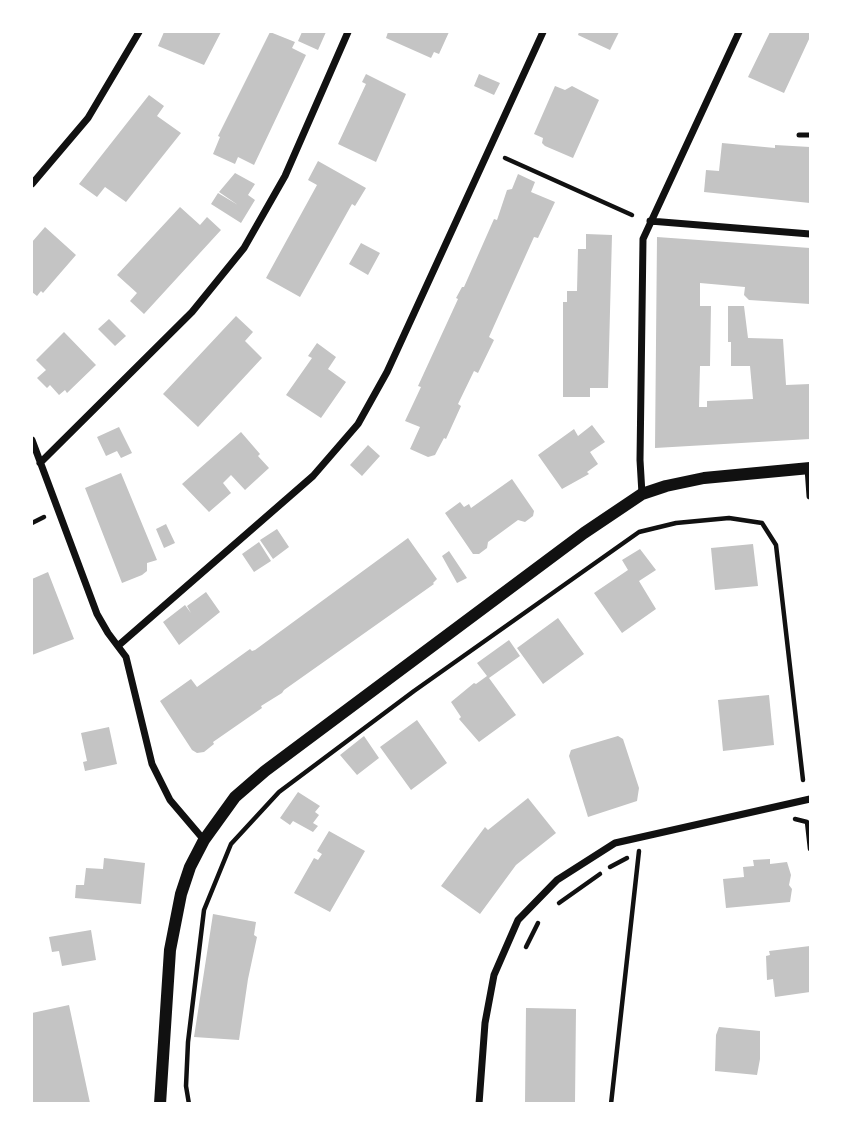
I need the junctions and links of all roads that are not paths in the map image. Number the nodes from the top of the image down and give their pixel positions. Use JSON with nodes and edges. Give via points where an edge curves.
{"nodes":[{"id":1,"x":139,"y":32,"type":"edge"},
{"id":2,"x":348,"y":32,"type":"edge"},
{"id":3,"x":543,"y":32,"type":"edge"},
{"id":4,"x":739,"y":32,"type":"edge"},
{"id":5,"x":799,"y":135,"type":"dead end"},
{"id":6,"x":810,"y":135,"type":"edge"},
{"id":7,"x":32,"y":184,"type":"edge"},
{"id":8,"x":650,"y":221,"type":"junction"},
{"id":9,"x":810,"y":234,"type":"edge"},
{"id":10,"x":32,"y":440,"type":"edge"},
{"id":11,"x":40,"y":463,"type":"junction"},
{"id":12,"x":809,"y":468,"type":"edge"},
{"id":13,"x":642,"y":494,"type":"junction"},
{"id":14,"x":810,"y":496,"type":"edge"},
{"id":15,"x":119,"y":645,"type":"junction"},
{"id":16,"x":810,"y":799,"type":"edge"},
{"id":17,"x":204,"y":840,"type":"junction"},
{"id":18,"x":160,"y":1104,"type":"edge"},
{"id":19,"x":479,"y":1104,"type":"edge"}],
"edges":[{"from":1,"to":7,"type":"street","via":[[88,118]]},
{"from":2,"to":11,"type":"street","via":[[285,176],[244,248],[192,312]]},
{"from":3,"to":15,"type":"street","via":[[387,372],[358,424],[313,476]]},
{"from":4,"to":8,"type":"street"},
{"from":5,"to":6,"type":"lane"},
{"from":8,"to":9,"type":"street"},
{"from":8,"to":13,"type":"street","via":[[643,239]]},
{"from":10,"to":11,"type":"street"},
{"from":11,"to":15,"type":"street","via":[[97,614]]},
{"from":12,"to":13,"type":"street","via":[[704,478]]},
{"from":12,"to":14,"type":"street"},
{"from":13,"to":17,"type":"street","via":[[265,771],[235,797]]},
{"from":15,"to":17,"type":"street","via":[[126,657],[152,764],[170,800]]},
{"from":16,"to":19,"type":"street","via":[[615,843],[557,880],[518,920],[494,975]]},
{"from":17,"to":18,"type":"street","via":[[181,894],[172,940]]}]}
